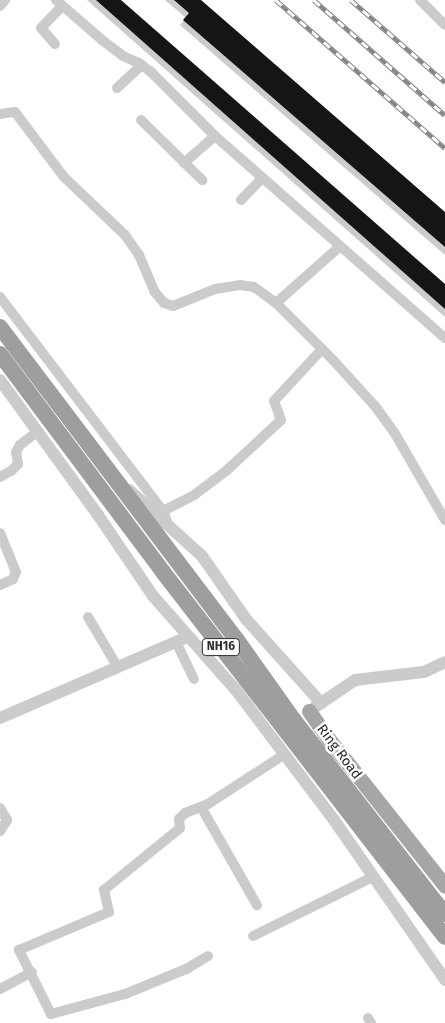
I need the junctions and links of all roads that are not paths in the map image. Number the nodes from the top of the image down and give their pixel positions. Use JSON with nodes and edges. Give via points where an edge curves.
{"nodes":[{"id":1,"x":5,"y":0,"type":"edge"},
{"id":2,"x":420,"y":0,"type":"edge"},
{"id":3,"x":59,"y":3,"type":"edge"},
{"id":4,"x":0,"y":6,"type":"edge"},
{"id":5,"x":445,"y":25,"type":"edge"},
{"id":6,"x":55,"y":44,"type":"dead end"},
{"id":7,"x":142,"y":65,"type":"junction"},
{"id":8,"x":117,"y":88,"type":"dead end"},
{"id":9,"x":0,"y":114,"type":"edge"},
{"id":10,"x":141,"y":120,"type":"dead end"},
{"id":11,"x":215,"y":136,"type":"junction"},
{"id":12,"x":184,"y":163,"type":"junction"},
{"id":13,"x":262,"y":178,"type":"junction"},
{"id":14,"x":202,"y":180,"type":"dead end"},
{"id":15,"x":241,"y":200,"type":"dead end"},
{"id":16,"x":339,"y":247,"type":"junction"},
{"id":17,"x":0,"y":297,"type":"edge"},
{"id":18,"x":276,"y":303,"type":"junction"},
{"id":19,"x":0,"y":327,"type":"edge"},
{"id":20,"x":445,"y":338,"type":"edge"},
{"id":21,"x":322,"y":349,"type":"junction"},
{"id":22,"x":0,"y":354,"type":"edge"},
{"id":23,"x":0,"y":380,"type":"edge"},
{"id":24,"x":38,"y":431,"type":"junction"},
{"id":25,"x":112,"y":475,"type":"junction"},
{"id":26,"x":0,"y":477,"type":"edge"},
{"id":27,"x":164,"y":511,"type":"junction"},
{"id":28,"x":445,"y":520,"type":"edge"},
{"id":29,"x":168,"y":524,"type":"junction"},
{"id":30,"x":0,"y":533,"type":"edge"},
{"id":31,"x":0,"y":585,"type":"edge"},
{"id":32,"x":88,"y":617,"type":"dead end"},
{"id":33,"x":181,"y":639,"type":"junction"},
{"id":34,"x":445,"y":662,"type":"edge"},
{"id":35,"x":117,"y":666,"type":"junction"},
{"id":36,"x":194,"y":679,"type":"dead end"},
{"id":37,"x":315,"y":707,"type":"junction"},
{"id":38,"x":1,"y":714,"type":"edge"},
{"id":39,"x":294,"y":719,"type":"junction"},
{"id":40,"x":284,"y":754,"type":"junction"},
{"id":41,"x":201,"y":807,"type":"junction"},
{"id":42,"x":0,"y":808,"type":"edge"},
{"id":43,"x":0,"y":831,"type":"edge"},
{"id":44,"x":445,"y":871,"type":"edge"},
{"id":45,"x":373,"y":876,"type":"junction"},
{"id":46,"x":445,"y":886,"type":"edge"},
{"id":47,"x":257,"y":905,"type":"dead end"},
{"id":48,"x":445,"y":914,"type":"edge"},
{"id":49,"x":253,"y":936,"type":"dead end"},
{"id":50,"x":445,"y":938,"type":"edge"},
{"id":51,"x":208,"y":956,"type":"dead end"},
{"id":52,"x":32,"y":972,"type":"junction"},
{"id":53,"x":445,"y":980,"type":"edge"},
{"id":54,"x":0,"y":989,"type":"edge"}],
"edges":[{"from":1,"to":4,"type":"street"},
{"from":2,"to":5,"type":"street"},
{"from":3,"to":6,"type":"street","via":[[41,28]]},
{"from":3,"to":7,"type":"street","via":[[123,56]]},
{"from":7,"to":8,"type":"street"},
{"from":7,"to":11,"type":"street"},
{"from":9,"to":18,"type":"street","via":[[15,112],[64,177],[125,236],[139,255],[154,291],[164,303],[173,306],[214,289],[240,285],[254,287]]},
{"from":10,"to":12,"type":"street"},
{"from":11,"to":12,"type":"street"},
{"from":11,"to":13,"type":"street"},
{"from":12,"to":14,"type":"street"},
{"from":13,"to":15,"type":"street"},
{"from":13,"to":16,"type":"street"},
{"from":16,"to":18,"type":"street"},
{"from":16,"to":20,"type":"street"},
{"from":17,"to":27,"type":"street"},
{"from":18,"to":21,"type":"street"},
{"from":19,"to":25,"type":"highway","number":"NH16"},
{"from":21,"to":27,"type":"street","via":[[274,401],[281,420],[226,471],[194,495]]},
{"from":21,"to":28,"type":"street","via":[[375,406],[394,432]]},
{"from":22,"to":50,"type":"highway","number":"NH16"},
{"from":23,"to":24,"type":"street"},
{"from":24,"to":26,"type":"street","via":[[20,445],[16,452],[18,464]]},
{"from":24,"to":33,"type":"street"},
{"from":25,"to":29,"type":"street"},
{"from":25,"to":39,"type":"highway","number":"NH16"},
{"from":27,"to":29,"type":"street"},
{"from":29,"to":37,"type":"street","via":[[202,556],[246,619]]},
{"from":30,"to":31,"type":"street","via":[[16,572],[13,579]]},
{"from":32,"to":35,"type":"street"},
{"from":33,"to":35,"type":"street"},
{"from":33,"to":36,"type":"street"},
{"from":33,"to":40,"type":"street","via":[[208,656]]},
{"from":34,"to":37,"type":"street","via":[[424,672],[355,680]]},
{"from":35,"to":38,"type":"street"},
{"from":37,"to":39,"type":"main road"},
{"from":37,"to":44,"type":"main road","name":"Ring Road"},
{"from":37,"to":46,"type":"main road","name":"Ring Road","via":[[327,737]]},
{"from":39,"to":48,"type":"highway","number":"NH16"},
{"from":40,"to":41,"type":"street"},
{"from":40,"to":45,"type":"street"},
{"from":41,"to":47,"type":"street"},
{"from":41,"to":52,"type":"street","via":[[186,813],[179,819],[180,828],[104,890],[109,912],[19,950]]},
{"from":42,"to":43,"type":"street","via":[[7,820]]},
{"from":45,"to":49,"type":"street"},
{"from":45,"to":53,"type":"street"},
{"from":51,"to":52,"type":"street","via":[[186,969],[124,994],[51,1014]]},
{"from":52,"to":54,"type":"street"}]}
